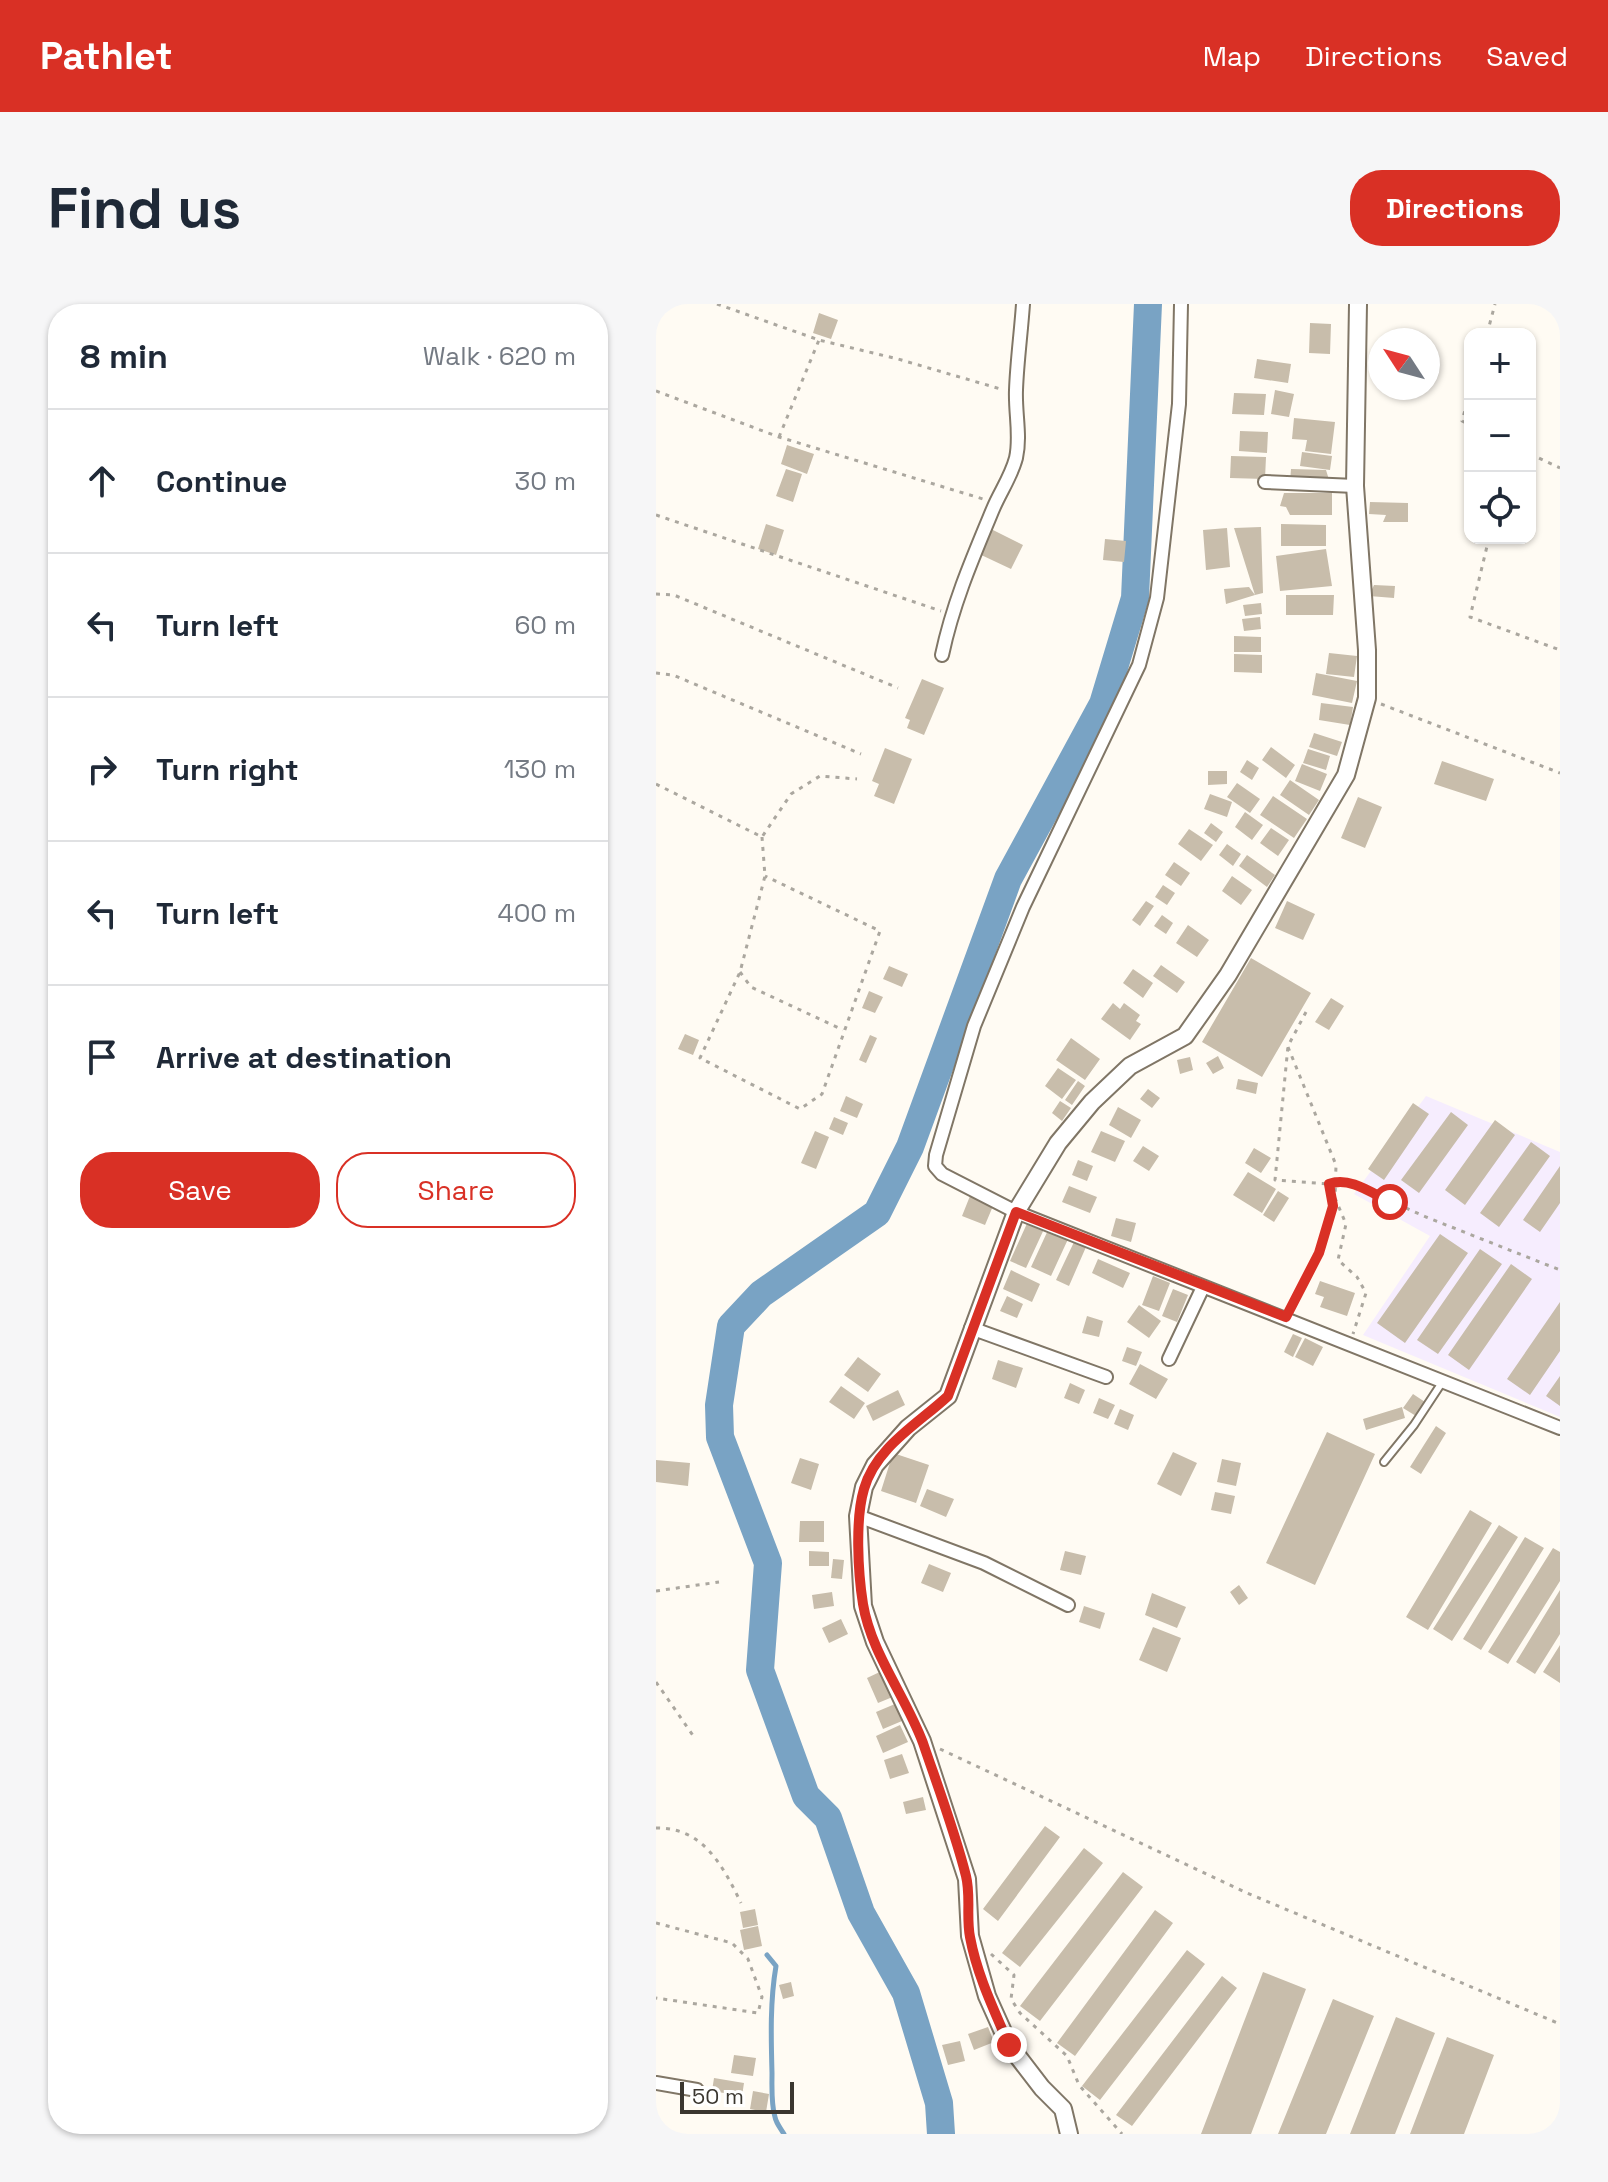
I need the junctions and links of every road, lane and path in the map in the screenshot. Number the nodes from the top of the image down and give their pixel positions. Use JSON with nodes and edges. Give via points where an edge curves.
{"nodes":[{"id":1,"x":717,"y":304,"type":"edge"},
{"id":2,"x":1023,"y":304,"type":"edge"},
{"id":3,"x":1181,"y":304,"type":"edge"},
{"id":4,"x":1358,"y":304,"type":"edge"},
{"id":5,"x":1495,"y":304,"type":"edge"},
{"id":6,"x":1489,"y":328,"type":"edge"},
{"id":7,"x":819,"y":340,"type":"junction"},
{"id":8,"x":656,"y":391,"type":"edge"},
{"id":9,"x":1016,"y":394,"type":"junction"},
{"id":10,"x":779,"y":437,"type":"junction"},
{"id":11,"x":1536,"y":457,"type":"edge"},
{"id":12,"x":1560,"y":468,"type":"edge"},
{"id":13,"x":1265,"y":482,"type":"dead end"},
{"id":14,"x":1355,"y":486,"type":"junction"},
{"id":15,"x":995,"y":503,"type":"junction"},
{"id":16,"x":656,"y":515,"type":"edge"},
{"id":17,"x":1488,"y":544,"type":"edge"},
{"id":18,"x":656,"y":594,"type":"edge"},
{"id":19,"x":950,"y":614,"type":"junction"},
{"id":20,"x":1560,"y":650,"type":"edge"},
{"id":21,"x":942,"y":655,"type":"dead end"},
{"id":22,"x":656,"y":673,"type":"edge"},
{"id":23,"x":898,"y":688,"type":"dead end"},
{"id":24,"x":1367,"y":698,"type":"junction"},
{"id":25,"x":861,"y":754,"type":"dead end"},
{"id":26,"x":1560,"y":773,"type":"edge"},
{"id":27,"x":857,"y":779,"type":"dead end"},
{"id":28,"x":656,"y":784,"type":"edge"},
{"id":29,"x":762,"y":837,"type":"junction"},
{"id":30,"x":765,"y":876,"type":"junction"},
{"id":31,"x":740,"y":972,"type":"junction"},
{"id":32,"x":1306,"y":1012,"type":"dead end"},
{"id":33,"x":844,"y":1031,"type":"junction"},
{"id":34,"x":1288,"y":1046,"type":"junction"},
{"id":35,"x":1337,"y":1181,"type":"junction"},
{"id":36,"x":1329,"y":1184,"type":"junction"},
{"id":37,"x":1016,"y":1212,"type":"junction"},
{"id":38,"x":1560,"y":1270,"type":"edge"},
{"id":39,"x":1203,"y":1287,"type":"junction"},
{"id":40,"x":1286,"y":1317,"type":"junction"},
{"id":41,"x":971,"y":1328,"type":"junction"},
{"id":42,"x":1349,"y":1345,"type":"junction"},
{"id":43,"x":1169,"y":1359,"type":"dead end"},
{"id":44,"x":1106,"y":1377,"type":"dead end"},
{"id":45,"x":1443,"y":1381,"type":"junction"},
{"id":46,"x":1560,"y":1428,"type":"edge"},
{"id":47,"x":1384,"y":1462,"type":"dead end"},
{"id":48,"x":858,"y":1516,"type":"junction"},
{"id":49,"x":719,"y":1582,"type":"dead end"},
{"id":50,"x":656,"y":1591,"type":"edge"},
{"id":51,"x":1068,"y":1605,"type":"dead end"},
{"id":52,"x":656,"y":1682,"type":"edge"},
{"id":53,"x":694,"y":1737,"type":"dead end"},
{"id":54,"x":922,"y":1741,"type":"junction"},
{"id":55,"x":656,"y":1828,"type":"edge"},
{"id":56,"x":741,"y":1903,"type":"dead end"},
{"id":57,"x":656,"y":1923,"type":"edge"},
{"id":58,"x":970,"y":1936,"type":"junction"},
{"id":59,"x":656,"y":1998,"type":"edge"},
{"id":60,"x":1560,"y":2024,"type":"edge"},
{"id":61,"x":656,"y":2083,"type":"edge"},
{"id":62,"x":697,"y":2090,"type":"dead end"},
{"id":63,"x":1069,"y":2134,"type":"edge"},
{"id":64,"x":1122,"y":2134,"type":"edge"}],
"edges":[{"from":1,"to":7,"type":"path"},
{"from":2,"to":9,"type":"street"},
{"from":3,"to":37,"type":"street","via":[[1179,404],[1159,583],[1139,665],[1023,907],[974,1026],[936,1155],[935,1166],[942,1174]]},
{"from":4,"to":14,"type":"street"},
{"from":5,"to":6,"type":"path"},
{"from":7,"to":9,"type":"path"},
{"from":7,"to":10,"type":"path"},
{"from":8,"to":10,"type":"path"},
{"from":9,"to":15,"type":"street","via":[[1016,456]]},
{"from":10,"to":15,"type":"path"},
{"from":11,"to":12,"type":"path"},
{"from":13,"to":14,"type":"street"},
{"from":14,"to":24,"type":"street"},
{"from":15,"to":19,"type":"street"},
{"from":16,"to":19,"type":"path"},
{"from":17,"to":20,"type":"path","via":[[1470,617]]},
{"from":18,"to":23,"type":"path","via":[[674,595]]},
{"from":19,"to":21,"type":"street"},
{"from":22,"to":25,"type":"path","via":[[673,675]]},
{"from":24,"to":26,"type":"path"},
{"from":24,"to":37,"type":"street","via":[[1346,775],[1228,975],[1185,1036],[1130,1066],[1092,1102],[1058,1143]]},
{"from":27,"to":29,"type":"path","via":[[820,776],[791,794]]},
{"from":28,"to":29,"type":"path"},
{"from":29,"to":30,"type":"path"},
{"from":30,"to":31,"type":"path"},
{"from":30,"to":33,"type":"path","via":[[880,931]]},
{"from":31,"to":33,"type":"path","via":[[751,987]]},
{"from":31,"to":33,"type":"path","via":[[700,1058],[800,1109],[822,1094]]},
{"from":32,"to":34,"type":"path"},
{"from":34,"to":35,"type":"path","via":[[1336,1165]]},
{"from":34,"to":36,"type":"path","via":[[1275,1180]]},
{"from":35,"to":36,"type":"path"},
{"from":35,"to":38,"type":"path"},
{"from":35,"to":42,"type":"path","via":[[1335,1198],[1346,1224],[1338,1260],[1366,1293]]},
{"from":36,"to":40,"type":"path","via":[[1333,1206],[1319,1253]]},
{"from":37,"to":39,"type":"street"},
{"from":37,"to":41,"type":"street"},
{"from":39,"to":40,"type":"street"},
{"from":39,"to":43,"type":"street"},
{"from":40,"to":42,"type":"street"},
{"from":41,"to":44,"type":"street"},
{"from":41,"to":48,"type":"street","via":[[948,1396],[908,1428],[875,1465]]},
{"from":42,"to":45,"type":"street"},
{"from":45,"to":46,"type":"street"},
{"from":45,"to":47,"type":"lane"},
{"from":48,"to":51,"type":"street","via":[[984,1563]]},
{"from":48,"to":54,"type":"street","via":[[863,1606]]},
{"from":49,"to":50,"type":"path"},
{"from":52,"to":53,"type":"path"},
{"from":54,"to":58,"type":"street","via":[[967,1879]]},
{"from":54,"to":60,"type":"path","via":[[1247,1893]]},
{"from":55,"to":56,"type":"path","via":[[698,1838],[723,1867]]},
{"from":57,"to":59,"type":"path","via":[[732,1943],[748,1959],[762,1997],[758,2013]]},
{"from":58,"to":63,"type":"street","via":[[987,1996],[1009,2045],[1063,2109]]},
{"from":58,"to":64,"type":"path","via":[[1014,1975],[1011,1999],[1020,2013],[1067,2056],[1079,2085]]},
{"from":61,"to":62,"type":"street"}]}
